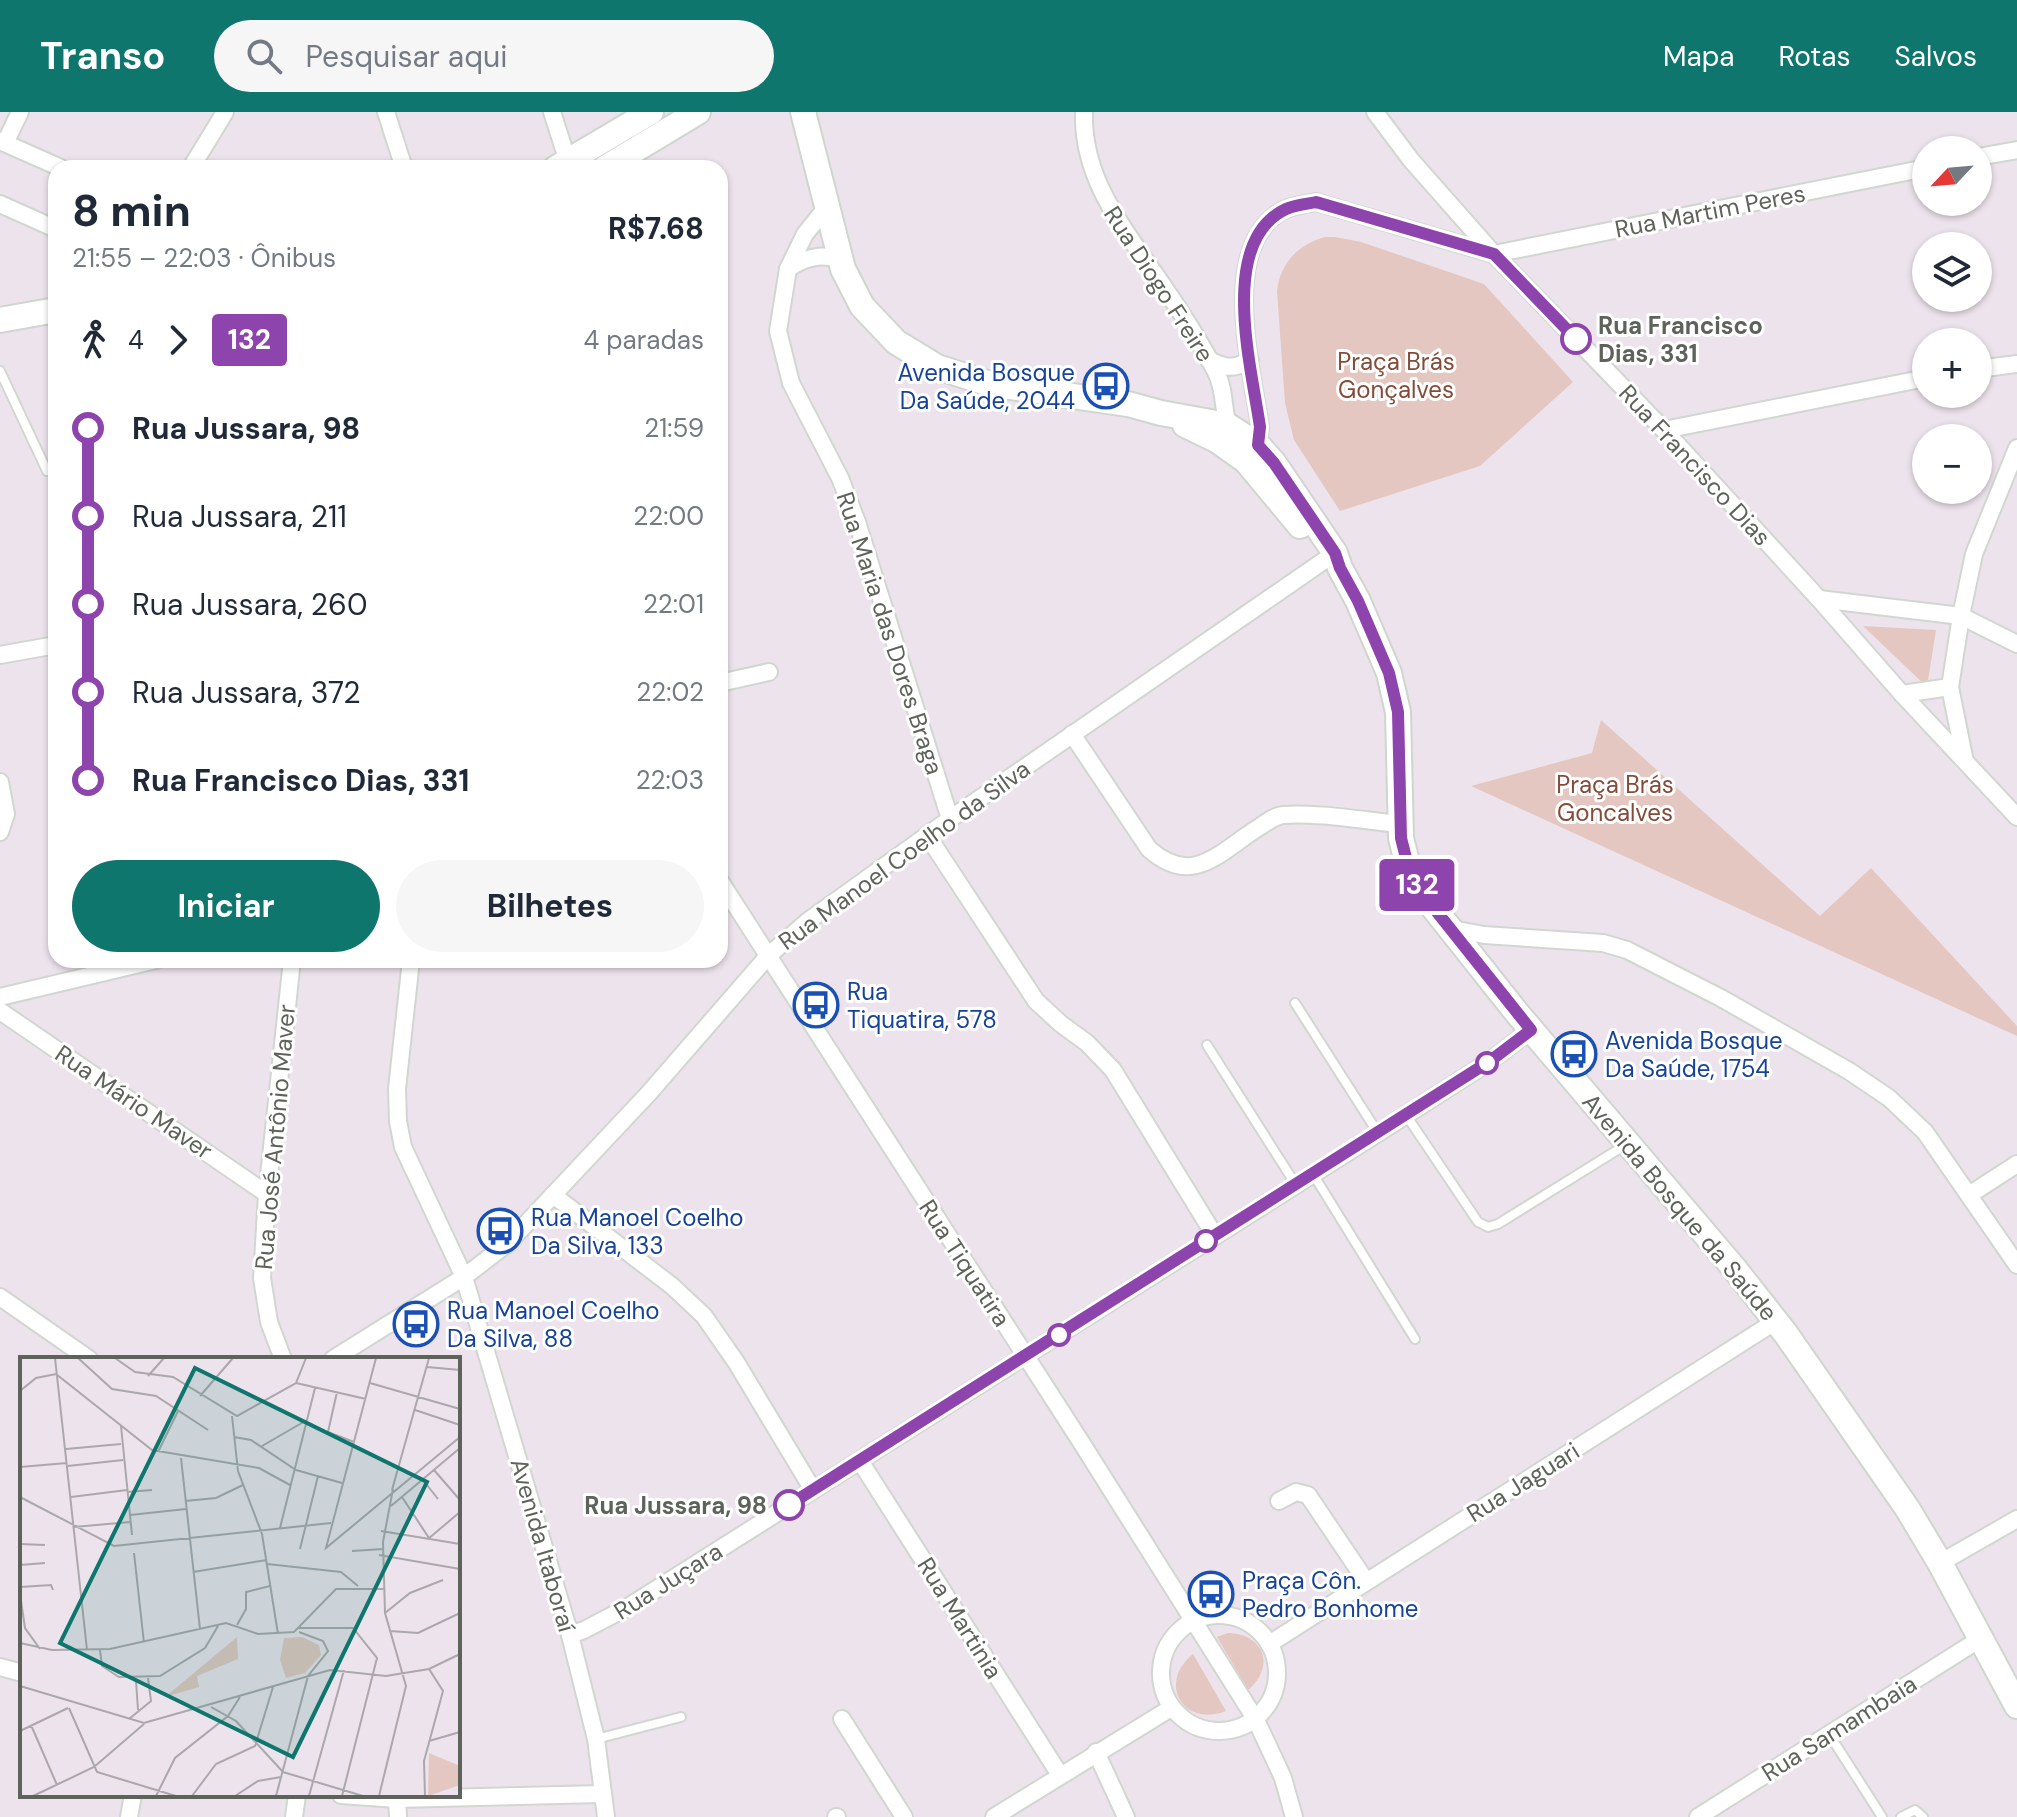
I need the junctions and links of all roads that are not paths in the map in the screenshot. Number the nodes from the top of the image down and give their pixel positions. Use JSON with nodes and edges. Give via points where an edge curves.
{"nodes":[{"id":1,"x":20,"y":112,"type":"edge"},
{"id":2,"x":225,"y":112,"type":"edge"},
{"id":3,"x":386,"y":112,"type":"edge"},
{"id":4,"x":552,"y":112,"type":"edge"},
{"id":5,"x":651,"y":112,"type":"edge"},
{"id":6,"x":698,"y":112,"type":"edge"},
{"id":7,"x":1084,"y":112,"type":"edge"},
{"id":8,"x":1375,"y":112,"type":"edge"},
{"id":9,"x":802,"y":115,"type":"edge"},
{"id":10,"x":2,"y":142,"type":"edge"},
{"id":11,"x":2017,"y":150,"type":"edge"},
{"id":12,"x":1992,"y":154,"type":"edge"},
{"id":13,"x":196,"y":160,"type":"edge"},
{"id":14,"x":401,"y":160,"type":"edge"},
{"id":15,"x":564,"y":160,"type":"edge"},
{"id":16,"x":575,"y":160,"type":"edge"},
{"id":17,"x":618,"y":160,"type":"edge"},
{"id":18,"x":48,"y":162,"type":"edge"},
{"id":19,"x":1912,"y":171,"type":"edge"},
{"id":20,"x":0,"y":204,"type":"edge"},
{"id":21,"x":826,"y":208,"type":"junction"},
{"id":22,"x":48,"y":225,"type":"edge"},
{"id":23,"x":1494,"y":254,"type":"junction"},
{"id":24,"x":840,"y":261,"type":"junction"},
{"id":25,"x":788,"y":269,"type":"junction"},
{"id":26,"x":48,"y":311,"type":"edge"},
{"id":27,"x":0,"y":320,"type":"edge"},
{"id":28,"x":1209,"y":360,"type":"junction"},
{"id":29,"x":1250,"y":360,"type":"junction"},
{"id":30,"x":2017,"y":364,"type":"edge"},
{"id":31,"x":1992,"y":367,"type":"edge"},
{"id":32,"x":0,"y":371,"type":"edge"},
{"id":33,"x":1912,"y":381,"type":"edge"},
{"id":34,"x":1161,"y":413,"type":"junction"},
{"id":35,"x":1227,"y":425,"type":"junction"},
{"id":36,"x":1664,"y":430,"type":"junction"},
{"id":37,"x":2017,"y":448,"type":"edge"},
{"id":38,"x":1248,"y":454,"type":"junction"},
{"id":39,"x":47,"y":471,"type":"dead end"},
{"id":40,"x":1334,"y":560,"type":"junction"},
{"id":41,"x":1819,"y":599,"type":"junction"},
{"id":42,"x":1961,"y":616,"type":"junction"},
{"id":43,"x":2017,"y":644,"type":"edge"},
{"id":44,"x":48,"y":646,"type":"edge"},
{"id":45,"x":0,"y":655,"type":"edge"},
{"id":46,"x":769,"y":672,"type":"dead end"},
{"id":47,"x":728,"y":681,"type":"edge"},
{"id":48,"x":1950,"y":687,"type":"junction"},
{"id":49,"x":1902,"y":694,"type":"junction"},
{"id":50,"x":1072,"y":734,"type":"junction"},
{"id":51,"x":1965,"y":759,"type":"junction"},
{"id":52,"x":0,"y":782,"type":"edge"},
{"id":53,"x":2017,"y":817,"type":"edge"},
{"id":54,"x":950,"y":819,"type":"junction"},
{"id":55,"x":1400,"y":824,"type":"junction"},
{"id":56,"x":0,"y":832,"type":"edge"},
{"id":57,"x":927,"y":835,"type":"junction"},
{"id":58,"x":728,"y":894,"type":"edge"},
{"id":59,"x":1452,"y":929,"type":"junction"},
{"id":60,"x":768,"y":956,"type":"junction"},
{"id":61,"x":122,"y":968,"type":"edge"},
{"id":62,"x":291,"y":968,"type":"edge"},
{"id":63,"x":410,"y":968,"type":"edge"},
{"id":64,"x":0,"y":997,"type":"edge"},
{"id":65,"x":1295,"y":1003,"type":"dead end"},
{"id":66,"x":0,"y":1011,"type":"edge"},
{"id":67,"x":1531,"y":1030,"type":"junction"},
{"id":68,"x":1207,"y":1045,"type":"dead end"},
{"id":69,"x":1406,"y":1115,"type":"junction"},
{"id":70,"x":1378,"y":1133,"type":"junction"},
{"id":71,"x":1627,"y":1144,"type":"junction"},
{"id":72,"x":2017,"y":1164,"type":"edge"},
{"id":73,"x":1313,"y":1174,"type":"junction"},
{"id":74,"x":1296,"y":1185,"type":"junction"},
{"id":75,"x":267,"y":1194,"type":"junction"},
{"id":76,"x":553,"y":1195,"type":"junction"},
{"id":77,"x":1969,"y":1195,"type":"junction"},
{"id":78,"x":1215,"y":1236,"type":"junction"},
{"id":79,"x":2017,"y":1265,"type":"edge"},
{"id":80,"x":464,"y":1277,"type":"junction"},
{"id":81,"x":0,"y":1297,"type":"edge"},
{"id":82,"x":1771,"y":1325,"type":"junction"},
{"id":83,"x":1415,"y":1339,"type":"dead end"},
{"id":84,"x":1025,"y":1356,"type":"junction"},
{"id":85,"x":86,"y":1357,"type":"edge"},
{"id":86,"x":282,"y":1357,"type":"edge"},
{"id":87,"x":336,"y":1357,"type":"edge"},
{"id":88,"x":860,"y":1461,"type":"junction"},
{"id":89,"x":813,"y":1490,"type":"junction"},
{"id":90,"x":1279,"y":1501,"type":"dead end"},
{"id":91,"x":2017,"y":1519,"type":"edge"},
{"id":92,"x":1940,"y":1563,"type":"junction"},
{"id":93,"x":1366,"y":1581,"type":"junction"},
{"id":94,"x":1194,"y":1620,"type":"junction"},
{"id":95,"x":570,"y":1635,"type":"junction"},
{"id":96,"x":1980,"y":1639,"type":"junction"},
{"id":97,"x":1269,"y":1644,"type":"junction"},
{"id":98,"x":0,"y":1667,"type":"edge"},
{"id":99,"x":20,"y":1672,"type":"edge"},
{"id":100,"x":2017,"y":1706,"type":"edge"},
{"id":101,"x":1171,"y":1708,"type":"junction"},
{"id":102,"x":681,"y":1717,"type":"dead end"},
{"id":103,"x":842,"y":1719,"type":"dead end"},
{"id":104,"x":1256,"y":1720,"type":"junction"},
{"id":105,"x":1829,"y":1734,"type":"junction"},
{"id":106,"x":596,"y":1739,"type":"junction"},
{"id":107,"x":1096,"y":1752,"type":"junction"},
{"id":108,"x":1060,"y":1775,"type":"junction"},
{"id":109,"x":603,"y":1794,"type":"junction"},
{"id":110,"x":133,"y":1797,"type":"edge"},
{"id":111,"x":297,"y":1797,"type":"edge"},
{"id":112,"x":369,"y":1797,"type":"edge"},
{"id":113,"x":397,"y":1799,"type":"junction"},
{"id":114,"x":129,"y":1817,"type":"edge"},
{"id":115,"x":294,"y":1817,"type":"edge"},
{"id":116,"x":398,"y":1817,"type":"edge"},
{"id":117,"x":606,"y":1817,"type":"edge"},
{"id":118,"x":904,"y":1817,"type":"edge"},
{"id":119,"x":994,"y":1817,"type":"edge"},
{"id":120,"x":1126,"y":1817,"type":"edge"},
{"id":121,"x":1294,"y":1817,"type":"edge"},
{"id":122,"x":1698,"y":1817,"type":"edge"},
{"id":123,"x":1882,"y":1817,"type":"edge"},
{"id":124,"x":1901,"y":1817,"type":"edge"},
{"id":125,"x":1923,"y":1817,"type":"edge"}],
"edges":[{"from":1,"to":10,"type":"street"},
{"from":2,"to":13,"type":"street"},
{"from":3,"to":14,"type":"street"},
{"from":4,"to":15,"type":"street"},
{"from":5,"to":16,"type":"street"},
{"from":6,"to":17,"type":"street"},
{"from":7,"to":28,"type":"street","name":"Rua Diogo Freire","via":[[1087,154],[1108,206]]},
{"from":8,"to":23,"type":"street","name":"Rua Francisco Dias"},
{"from":9,"to":21,"type":"street","name":"Avenida Bosque da Saúde"},
{"from":10,"to":18,"type":"street"},
{"from":11,"to":12,"type":"street"},
{"from":19,"to":23,"type":"street","name":"Rua Martim Peres"},
{"from":20,"to":22,"type":"street"},
{"from":21,"to":24,"type":"street","name":"Avenida Bosque da Saúde"},
{"from":21,"to":25,"type":"street","name":"Rua Maria das Dores Braga","via":[[805,234]]},
{"from":23,"to":29,"type":"street","via":[[1316,202],[1287,208],[1258,237],[1245,268]]},
{"from":23,"to":36,"type":"street","name":"Rua Francisco Dias"},
{"from":24,"to":25,"type":"street","via":[[813,258]]},
{"from":24,"to":34,"type":"street","name":"Avenida Bosque da Saúde","via":[[862,306],[896,342],[937,367],[990,384]]},
{"from":25,"to":54,"type":"street","name":"Rua Maria das Dores Braga","via":[[778,331],[783,358],[857,522]]},
{"from":26,"to":27,"type":"street"},
{"from":28,"to":29,"type":"street","via":[[1227,368]]},
{"from":28,"to":35,"type":"street","name":"Rua Diogo Freire","via":[[1222,386]]},
{"from":29,"to":38,"type":"street","via":[[1260,427]]},
{"from":30,"to":31,"type":"street"},
{"from":32,"to":39,"type":"lane"},
{"from":33,"to":36,"type":"street"},
{"from":34,"to":35,"type":"street","name":"Avenida Bosque da Saúde"},
{"from":34,"to":38,"type":"street","name":"Avenida Bosque da Saúde"},
{"from":35,"to":38,"type":"street","name":"Avenida Bosque da Saúde"},
{"from":36,"to":41,"type":"street","name":"Rua Francisco Dias"},
{"from":37,"to":42,"type":"street","via":[[1974,554]]},
{"from":38,"to":40,"type":"street","name":"Avenida Bosque da Saúde"},
{"from":40,"to":50,"type":"street","name":"Rua Manoel Coelho da Silva"},
{"from":40,"to":55,"type":"street","name":"Avenida Bosque da Saúde","via":[[1389,673],[1398,712]]},
{"from":41,"to":42,"type":"street"},
{"from":41,"to":49,"type":"street","name":"Rua Francisco Dias"},
{"from":42,"to":43,"type":"street"},
{"from":42,"to":48,"type":"street"},
{"from":44,"to":45,"type":"street"},
{"from":46,"to":47,"type":"street"},
{"from":48,"to":49,"type":"street"},
{"from":48,"to":51,"type":"street"},
{"from":49,"to":51,"type":"street","name":"Rua Francisco Dias"},
{"from":50,"to":54,"type":"street","name":"Rua Manoel Coelho da Silva"},
{"from":50,"to":55,"type":"street","via":[[1149,849],[1175,866],[1205,863],[1279,816]]},
{"from":51,"to":53,"type":"street","name":"Rua Francisco Dias"},
{"from":52,"to":56,"type":"street","via":[[6,814]]},
{"from":54,"to":57,"type":"street","name":"Rua Manoel Coelho da Silva"},
{"from":55,"to":59,"type":"street","name":"Avenida Bosque da Saúde","via":[[1408,866],[1421,892]]},
{"from":57,"to":60,"type":"street","name":"Rua Manoel Coelho da Silva"},
{"from":57,"to":78,"type":"street","via":[[1036,1001],[1113,1070]]},
{"from":58,"to":60,"type":"street","name":"Rua Tiquatira"},
{"from":59,"to":67,"type":"street","name":"Avenida Bosque da Saúde"},
{"from":59,"to":77,"type":"street","via":[[1603,943],[1721,998],[1889,1098],[1925,1132]]},
{"from":60,"to":76,"type":"street","name":"Rua Manoel Coelho da Silva"},
{"from":60,"to":84,"type":"street","name":"Rua Tiquatira"},
{"from":61,"to":64,"type":"street"},
{"from":62,"to":75,"type":"street","name":"Rua José Antônio Maver"},
{"from":63,"to":80,"type":"street","name":"Avenida Itaboraí","via":[[398,1121],[403,1147]]},
{"from":65,"to":70,"type":"lane"},
{"from":66,"to":75,"type":"street","name":"Rua Mário Maver"},
{"from":67,"to":69,"type":"street","name":"Rua Juçara"},
{"from":67,"to":71,"type":"street","name":"Avenida Bosque da Saúde"},
{"from":68,"to":74,"type":"lane"},
{"from":69,"to":70,"type":"street","name":"Rua Juçara"},
{"from":69,"to":71,"type":"lane","via":[[1478,1222],[1488,1227]]},
{"from":70,"to":73,"type":"street","name":"Rua Juçara"},
{"from":71,"to":82,"type":"street","name":"Avenida Bosque da Saúde","via":[[1734,1268]]},
{"from":72,"to":77,"type":"street"},
{"from":73,"to":74,"type":"street","name":"Rua Juçara"},
{"from":73,"to":83,"type":"lane"},
{"from":74,"to":78,"type":"street","name":"Rua Juçara"},
{"from":75,"to":86,"type":"street","name":"Rua José Antônio Maver","via":[[262,1278],[269,1322]]},
{"from":76,"to":80,"type":"street","name":"Rua Manoel Coelho da Silva","via":[[508,1243]]},
{"from":76,"to":89,"type":"street","via":[[704,1316]]},
{"from":77,"to":79,"type":"street"},
{"from":78,"to":84,"type":"street","name":"Rua Juçara"},
{"from":80,"to":87,"type":"street","name":"Rua Manoel Coelho da Silva"},
{"from":80,"to":95,"type":"street","name":"Avenida Itaboraí"},
{"from":81,"to":85,"type":"street"},
{"from":82,"to":92,"type":"street","name":"Avenida Bosque da Saúde","via":[[1865,1445]]},
{"from":82,"to":93,"type":"street","name":"Rua Jaguari"},
{"from":84,"to":88,"type":"street","name":"Rua Juçara"},
{"from":84,"to":94,"type":"street","name":"Rua Tiquatira"},
{"from":88,"to":89,"type":"street","name":"Rua Juçara"},
{"from":88,"to":108,"type":"street","name":"Rua Martinia"},
{"from":89,"to":95,"type":"street","name":"Rua Juçara","via":[[628,1607]]},
{"from":90,"to":93,"type":"street","via":[[1296,1492],[1308,1495]]},
{"from":91,"to":92,"type":"street"},
{"from":92,"to":96,"type":"street","name":"Avenida Bosque da Saúde"},
{"from":93,"to":97,"type":"street","name":"Rua Jaguari"},
{"from":94,"to":97,"type":"street","via":[[1233,1616],[1254,1626]]},
{"from":94,"to":101,"type":"street","via":[[1174,1636],[1163,1657],[1161,1682]]},
{"from":94,"to":104,"type":"street","name":"Rua Tiquatira"},
{"from":95,"to":106,"type":"street","name":"Avenida Itaboraí"},
{"from":96,"to":100,"type":"street","name":"Avenida Bosque da Saúde"},
{"from":96,"to":105,"type":"street","name":"Rua Samambaia"},
{"from":97,"to":104,"type":"street","via":[[1277,1663],[1277,1684]]},
{"from":98,"to":99,"type":"street"},
{"from":101,"to":104,"type":"street","via":[[1187,1723],[1210,1732],[1234,1730]]},
{"from":101,"to":107,"type":"street"},
{"from":102,"to":106,"type":"lane"},
{"from":103,"to":118,"type":"street"},
{"from":104,"to":121,"type":"street","name":"Rua Tiquatira"},
{"from":105,"to":122,"type":"street","name":"Rua Samambaia"},
{"from":105,"to":123,"type":"lane"},
{"from":106,"to":109,"type":"street","name":"Avenida Itaboraí"},
{"from":107,"to":108,"type":"street"},
{"from":107,"to":120,"type":"street"},
{"from":108,"to":119,"type":"street"},
{"from":109,"to":113,"type":"street"},
{"from":109,"to":117,"type":"street","name":"Avenida Itaboraí"},
{"from":110,"to":114,"type":"street"},
{"from":111,"to":115,"type":"street"},
{"from":112,"to":113,"type":"street"},
{"from":113,"to":116,"type":"street"},
{"from":124,"to":125,"type":"lane","via":[[1915,1810]]}]}
